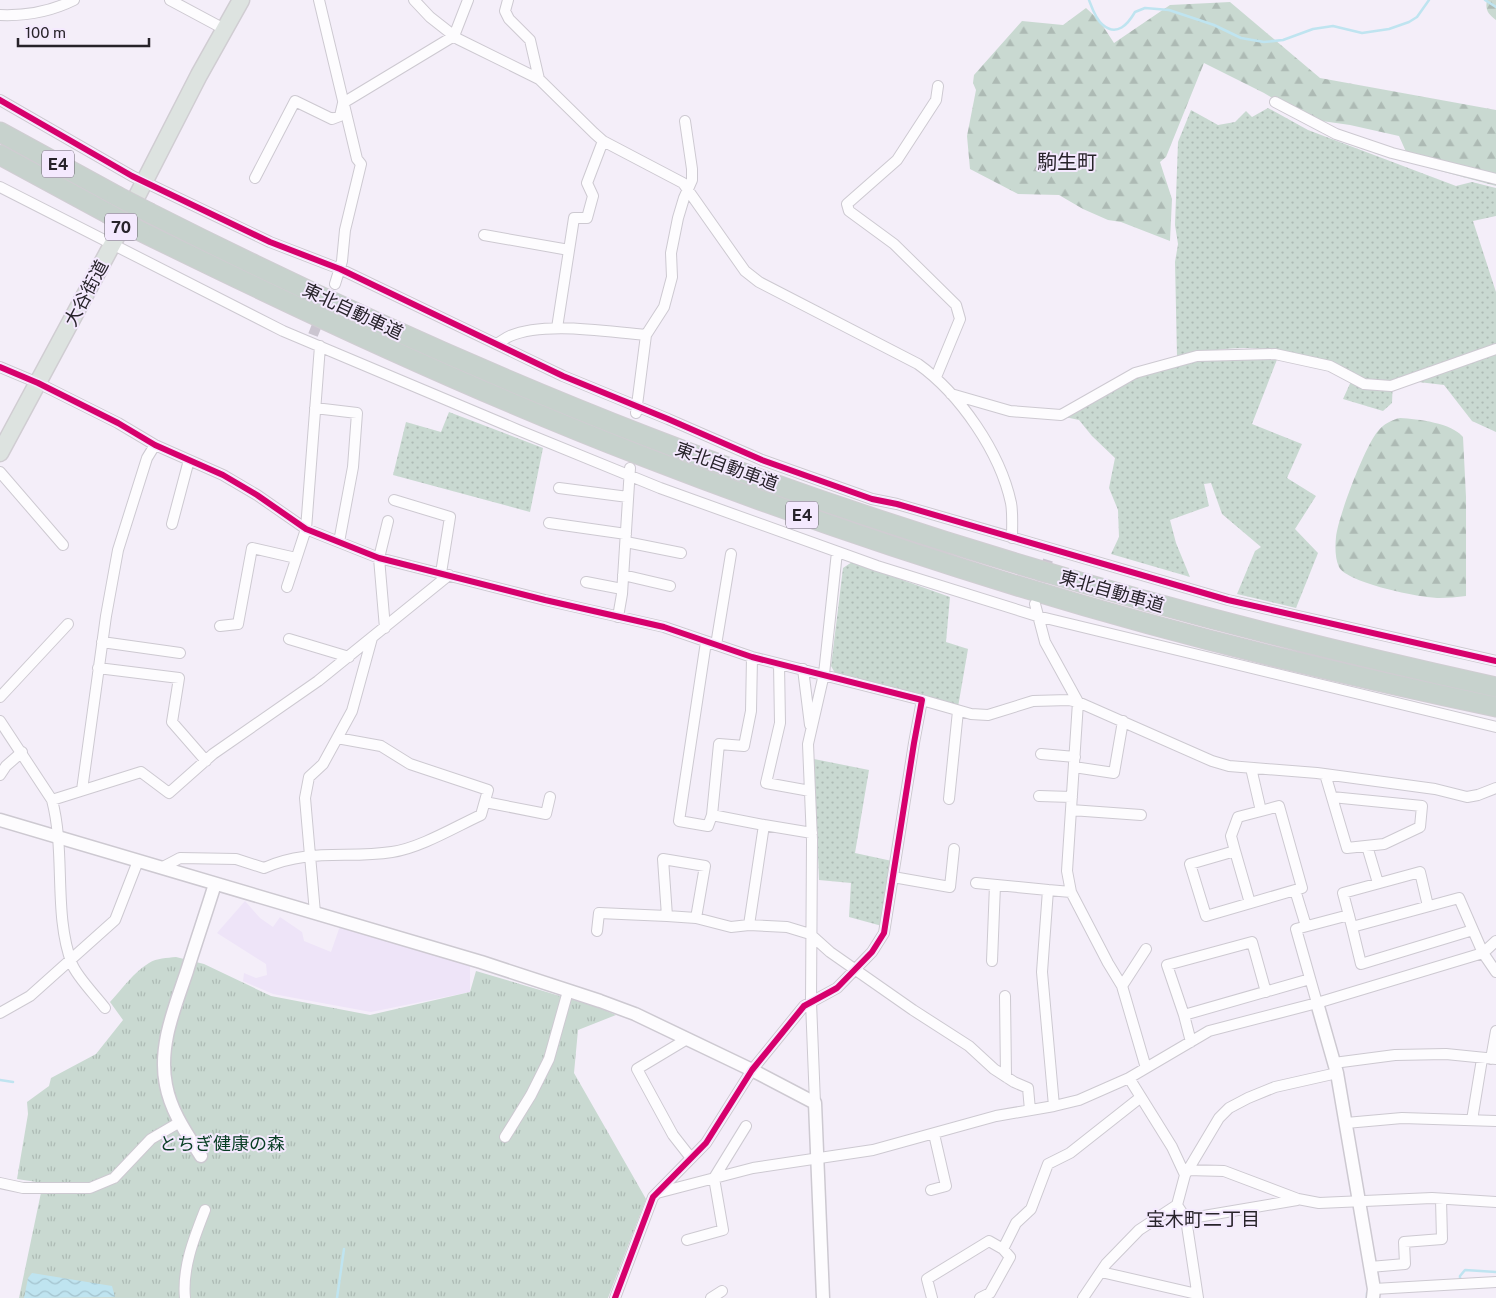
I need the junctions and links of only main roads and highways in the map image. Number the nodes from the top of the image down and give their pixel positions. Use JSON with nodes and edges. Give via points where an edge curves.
{"nodes":[{"id":1,"x":241,"y":0,"type":"edge"},
{"id":2,"x":0,"y":132,"type":"edge"},
{"id":3,"x":0,"y":155,"type":"edge"},
{"id":4,"x":0,"y":454,"type":"edge"},
{"id":5,"x":1496,"y":686,"type":"edge"},
{"id":6,"x":1496,"y":707,"type":"edge"}],
"edges":[{"from":1,"to":4,"type":"main road","name":"大谷街道","number":"70"},
{"from":2,"to":5,"type":"highway","name":"東北自動車道","number":"E4","bridge":true,"via":[[117,196],[288,281],[440,350],[648,437],[896,526],[1034,569],[1286,638]]},
{"from":3,"to":6,"type":"highway","name":"東北自動車道","number":"E4","bridge":true,"via":[[140,231],[433,370],[633,453],[769,504],[1030,590],[1140,621],[1281,658]]}]}
